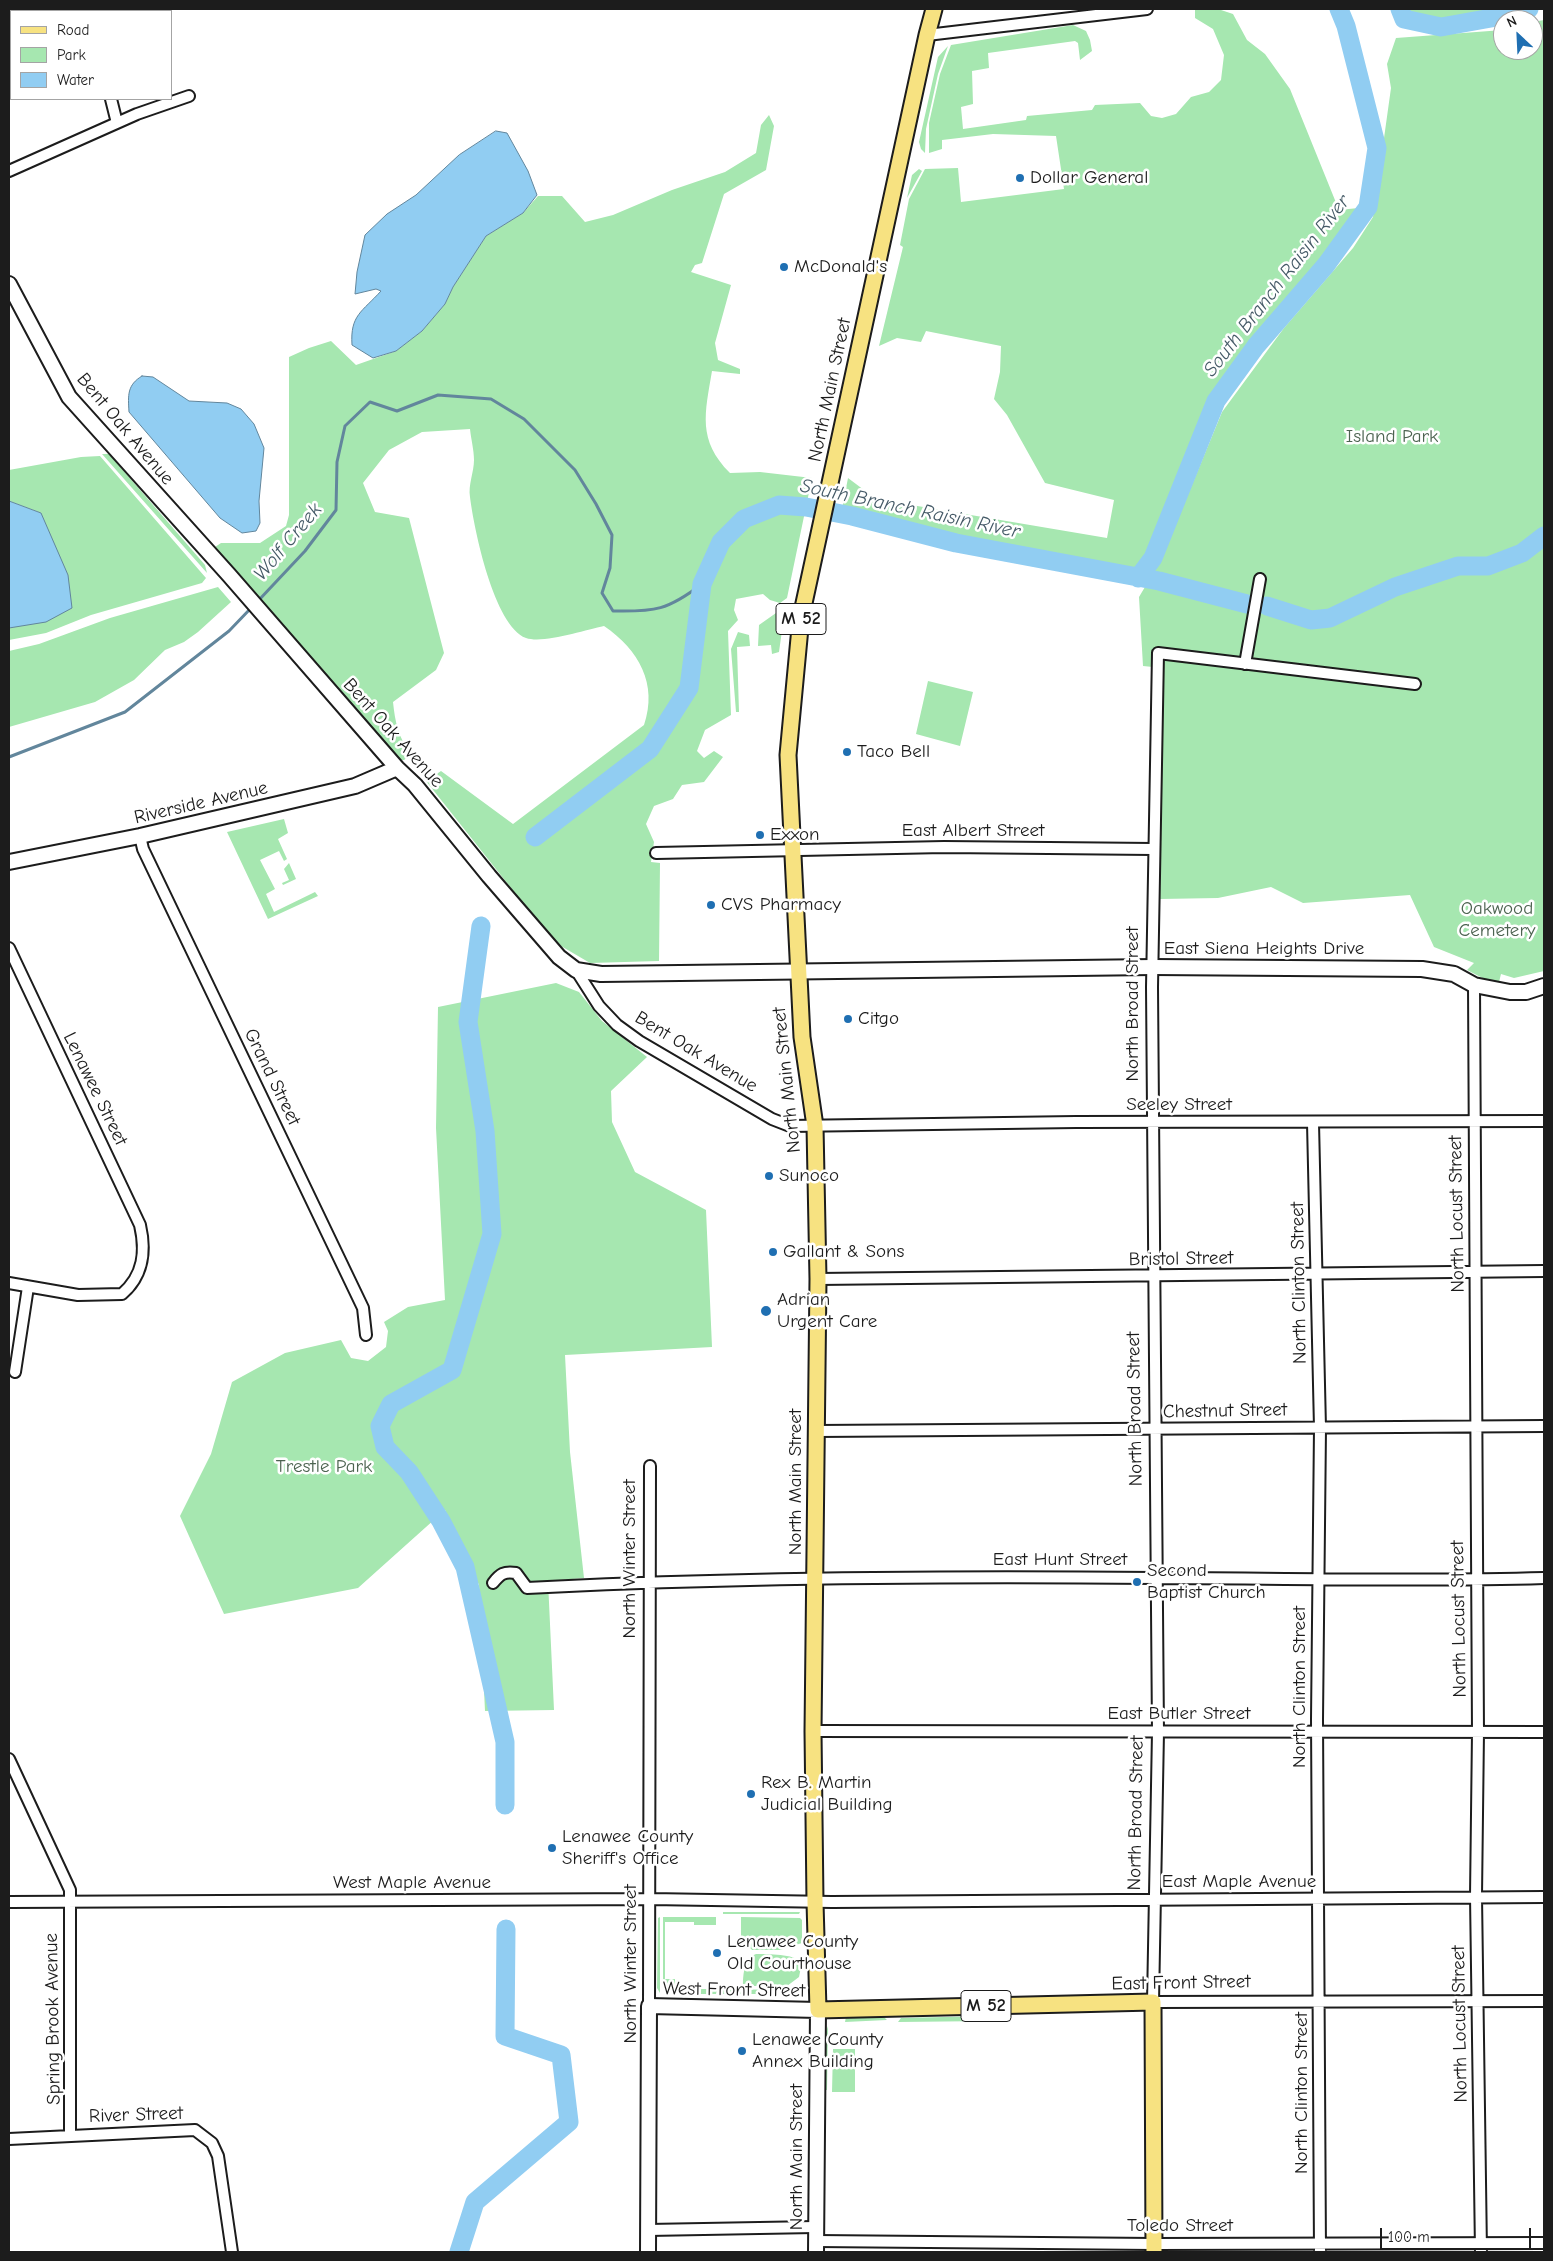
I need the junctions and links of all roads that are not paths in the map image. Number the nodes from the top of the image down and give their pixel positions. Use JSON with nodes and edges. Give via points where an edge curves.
{"nodes":[{"id":1,"x":934,"y":9,"type":"edge"},
{"id":2,"x":1148,"y":9,"type":"edge"},
{"id":3,"x":927,"y":35,"type":"junction"},
{"id":4,"x":188,"y":96,"type":"dead end"},
{"id":5,"x":111,"y":100,"type":"edge"},
{"id":6,"x":117,"y":123,"type":"junction"},
{"id":7,"x":9,"y":171,"type":"edge"},
{"id":8,"x":9,"y":284,"type":"edge"},
{"id":9,"x":1260,"y":579,"type":"dead end"},
{"id":10,"x":1245,"y":664,"type":"junction"},
{"id":11,"x":1415,"y":684,"type":"dead end"},
{"id":12,"x":397,"y":768,"type":"junction"},
{"id":13,"x":140,"y":836,"type":"junction"},
{"id":14,"x":1153,"y":848,"type":"junction"},
{"id":15,"x":794,"y":851,"type":"junction"},
{"id":16,"x":656,"y":852,"type":"dead end"},
{"id":17,"x":9,"y":862,"type":"edge"},
{"id":18,"x":9,"y":948,"type":"edge"},
{"id":19,"x":1153,"y":967,"type":"junction"},
{"id":20,"x":576,"y":970,"type":"junction"},
{"id":21,"x":798,"y":971,"type":"junction"},
{"id":22,"x":1474,"y":985,"type":"junction"},
{"id":23,"x":1544,"y":986,"type":"edge"},
{"id":24,"x":1544,"y":1121,"type":"edge"},
{"id":25,"x":1152,"y":1123,"type":"junction"},
{"id":26,"x":1313,"y":1123,"type":"junction"},
{"id":27,"x":1473,"y":1123,"type":"junction"},
{"id":28,"x":815,"y":1126,"type":"junction"},
{"id":29,"x":1544,"y":1272,"type":"edge"},
{"id":30,"x":1476,"y":1273,"type":"junction"},
{"id":31,"x":1316,"y":1274,"type":"junction"},
{"id":32,"x":1153,"y":1277,"type":"junction"},
{"id":33,"x":818,"y":1279,"type":"junction"},
{"id":34,"x":9,"y":1283,"type":"edge"},
{"id":35,"x":28,"y":1287,"type":"junction"},
{"id":36,"x":366,"y":1335,"type":"dead end"},
{"id":37,"x":15,"y":1372,"type":"dead end"},
{"id":38,"x":1544,"y":1426,"type":"edge"},
{"id":39,"x":1476,"y":1427,"type":"junction"},
{"id":40,"x":1320,"y":1428,"type":"junction"},
{"id":41,"x":1156,"y":1430,"type":"junction"},
{"id":42,"x":816,"y":1431,"type":"junction"},
{"id":43,"x":650,"y":1466,"type":"dead end"},
{"id":44,"x":816,"y":1578,"type":"junction"},
{"id":45,"x":1156,"y":1578,"type":"junction"},
{"id":46,"x":1544,"y":1578,"type":"edge"},
{"id":47,"x":1318,"y":1580,"type":"junction"},
{"id":48,"x":1476,"y":1580,"type":"junction"},
{"id":49,"x":649,"y":1582,"type":"junction"},
{"id":50,"x":493,"y":1583,"type":"dead end"},
{"id":51,"x":813,"y":1731,"type":"junction"},
{"id":52,"x":1158,"y":1732,"type":"junction"},
{"id":53,"x":1478,"y":1732,"type":"junction"},
{"id":54,"x":1544,"y":1732,"type":"edge"},
{"id":55,"x":1317,"y":1733,"type":"junction"},
{"id":56,"x":9,"y":1759,"type":"edge"},
{"id":57,"x":1476,"y":1896,"type":"junction"},
{"id":58,"x":1544,"y":1897,"type":"edge"},
{"id":59,"x":651,"y":1899,"type":"junction"},
{"id":60,"x":1155,"y":1900,"type":"junction"},
{"id":61,"x":1319,"y":1900,"type":"junction"},
{"id":62,"x":9,"y":1902,"type":"edge"},
{"id":63,"x":70,"y":1902,"type":"junction"},
{"id":64,"x":814,"y":1902,"type":"junction"},
{"id":65,"x":1478,"y":2000,"type":"junction"},
{"id":66,"x":1544,"y":2001,"type":"edge"},
{"id":67,"x":1153,"y":2002,"type":"junction"},
{"id":68,"x":1319,"y":2002,"type":"junction"},
{"id":69,"x":649,"y":2006,"type":"junction"},
{"id":70,"x":818,"y":2010,"type":"junction"},
{"id":71,"x":70,"y":2136,"type":"junction"},
{"id":72,"x":9,"y":2139,"type":"edge"},
{"id":73,"x":648,"y":2230,"type":"junction"},
{"id":74,"x":816,"y":2240,"type":"edge"},
{"id":75,"x":1544,"y":2243,"type":"edge"},
{"id":76,"x":1320,"y":2247,"type":"edge"},
{"id":77,"x":1154,"y":2248,"type":"edge"},
{"id":78,"x":1480,"y":2248,"type":"edge"},
{"id":79,"x":232,"y":2252,"type":"edge"},
{"id":80,"x":648,"y":2252,"type":"edge"}],
"edges":[{"from":1,"to":3,"type":"main road","name":"North Main Street","number":"M 52"},
{"from":2,"to":3,"type":"street"},
{"from":3,"to":15,"type":"main road","name":"North Main Street","number":"M 52","via":[[802,617],[788,755]]},
{"from":4,"to":6,"type":"street"},
{"from":5,"to":6,"type":"street"},
{"from":6,"to":7,"type":"street"},
{"from":8,"to":12,"type":"street","name":"Bent Oak Avenue","via":[[69,397],[248,595]]},
{"from":9,"to":10,"type":"street"},
{"from":10,"to":11,"type":"street","name":"North Broad Street"},
{"from":10,"to":14,"type":"street","name":"North Broad Street","via":[[1158,653]]},
{"from":12,"to":13,"type":"street","name":"Riverside Avenue","via":[[355,786]]},
{"from":12,"to":20,"type":"street","name":"Bent Oak Avenue","via":[[416,785],[559,957]]},
{"from":13,"to":17,"type":"street","name":"Riverside Avenue"},
{"from":13,"to":36,"type":"street","name":"Grand Street","via":[[363,1308]]},
{"from":14,"to":15,"type":"street","name":"East Albert Street","via":[[944,847]]},
{"from":14,"to":19,"type":"street","name":"North Broad Street"},
{"from":15,"to":16,"type":"street","name":"East Albert Street"},
{"from":15,"to":21,"type":"main road","name":"North Main Street","number":"M 52"},
{"from":18,"to":35,"type":"street","name":"Lenawee Street","via":[[140,1224],[145,1246],[138,1277],[122,1294],[78,1295]]},
{"from":19,"to":21,"type":"street","name":"East Siena Heights Drive"},
{"from":19,"to":22,"type":"street","name":"East Siena Heights Drive","via":[[1422,969],[1454,974]]},
{"from":19,"to":25,"type":"street","name":"North Broad Street"},
{"from":20,"to":21,"type":"street","name":"East Siena Heights Drive","via":[[601,974]]},
{"from":20,"to":28,"type":"street","name":"Bent Oak Avenue","via":[[599,1006],[639,1042],[772,1119],[790,1126]]},
{"from":21,"to":28,"type":"main road","name":"North Main Street","number":"M 52","via":[[802,1037]]},
{"from":22,"to":23,"type":"street","name":"East Siena Heights Drive","via":[[1526,992]]},
{"from":22,"to":27,"type":"street","name":"North Locust Street"},
{"from":24,"to":27,"type":"street","name":"Seeley Street"},
{"from":25,"to":26,"type":"street","name":"Seeley Street"},
{"from":25,"to":28,"type":"street","name":"Seeley Street"},
{"from":25,"to":32,"type":"street","name":"North Broad Street"},
{"from":26,"to":27,"type":"street","name":"Seeley Street"},
{"from":26,"to":31,"type":"street","name":"North Clinton Street"},
{"from":27,"to":30,"type":"street","name":"North Locust Street"},
{"from":28,"to":33,"type":"main road","name":"North Main Street","number":"M 52"},
{"from":29,"to":30,"type":"street","name":"Bristol Street"},
{"from":30,"to":31,"type":"street","name":"Bristol Street"},
{"from":30,"to":39,"type":"street","name":"North Locust Street"},
{"from":31,"to":32,"type":"street","name":"Bristol Street"},
{"from":31,"to":40,"type":"street","name":"North Clinton Street"},
{"from":32,"to":33,"type":"street","name":"Bristol Street"},
{"from":32,"to":41,"type":"street","name":"North Broad Street"},
{"from":33,"to":42,"type":"main road","name":"North Main Street","number":"M 52"},
{"from":34,"to":35,"type":"street"},
{"from":35,"to":37,"type":"street"},
{"from":38,"to":39,"type":"street","name":"Chestnut Street"},
{"from":39,"to":40,"type":"street","name":"Chestnut Street"},
{"from":39,"to":48,"type":"street","name":"North Locust Street"},
{"from":40,"to":41,"type":"street","name":"Chestnut Street"},
{"from":40,"to":47,"type":"street","name":"North Clinton Street"},
{"from":41,"to":42,"type":"street","name":"Chestnut Street"},
{"from":41,"to":45,"type":"street","name":"North Broad Street"},
{"from":42,"to":44,"type":"main road","name":"North Main Street","number":"M 52"},
{"from":43,"to":49,"type":"street","name":"North Winter Street"},
{"from":44,"to":45,"type":"street","name":"East Hunt Street"},
{"from":44,"to":49,"type":"street","name":"East Hunt Street"},
{"from":44,"to":51,"type":"main road","name":"North Main Street","number":"M 52"},
{"from":45,"to":47,"type":"street","name":"East Hunt Street"},
{"from":45,"to":52,"type":"street","name":"North Broad Street"},
{"from":46,"to":48,"type":"street","name":"East Hunt Street"},
{"from":47,"to":48,"type":"street","name":"East Hunt Street"},
{"from":47,"to":55,"type":"street","name":"North Clinton Street"},
{"from":48,"to":53,"type":"street","name":"North Locust Street"},
{"from":49,"to":50,"type":"street","name":"East Hunt Street","via":[[527,1588],[516,1573],[507,1572],[499,1575]]},
{"from":49,"to":59,"type":"street","name":"North Winter Street"},
{"from":51,"to":52,"type":"street","name":"East Butler Street"},
{"from":51,"to":64,"type":"main road","name":"North Main Street","number":"M 52"},
{"from":52,"to":55,"type":"street","name":"East Butler Street"},
{"from":52,"to":60,"type":"street","name":"North Broad Street"},
{"from":53,"to":54,"type":"street","name":"East Butler Street"},
{"from":53,"to":55,"type":"street","name":"East Butler Street"},
{"from":53,"to":57,"type":"street","name":"North Locust Street"},
{"from":55,"to":61,"type":"street","name":"North Clinton Street"},
{"from":56,"to":63,"type":"street","name":"Spring Brook Avenue","via":[[70,1890]]},
{"from":57,"to":58,"type":"street","name":"East Maple Avenue"},
{"from":57,"to":61,"type":"street","name":"East Maple Avenue"},
{"from":57,"to":65,"type":"street","name":"North Locust Street"},
{"from":59,"to":63,"type":"street","name":"West Maple Avenue"},
{"from":59,"to":64,"type":"street","name":"West Maple Avenue"},
{"from":59,"to":69,"type":"street","name":"North Winter Street"},
{"from":60,"to":61,"type":"street","name":"East Maple Avenue"},
{"from":60,"to":64,"type":"street","name":"East Maple Avenue"},
{"from":60,"to":67,"type":"street","name":"North Broad Street"},
{"from":61,"to":68,"type":"street","name":"North Clinton Street"},
{"from":62,"to":63,"type":"street","name":"West Maple Avenue"},
{"from":63,"to":71,"type":"street","name":"Spring Brook Avenue"},
{"from":64,"to":70,"type":"main road","name":"North Main Street","number":"M 52"},
{"from":65,"to":66,"type":"street","name":"East Front Street"},
{"from":65,"to":68,"type":"street","name":"East Front Street"},
{"from":65,"to":78,"type":"street","name":"North Locust Street"},
{"from":67,"to":68,"type":"street","name":"East Front Street"},
{"from":67,"to":70,"type":"main road","name":"East Front Street","number":"M 52"},
{"from":67,"to":77,"type":"main road","name":"North Broad Street"},
{"from":68,"to":76,"type":"street","name":"North Clinton Street"},
{"from":69,"to":70,"type":"street","name":"West Front Street"},
{"from":69,"to":73,"type":"street","name":"North Winter Street"},
{"from":70,"to":74,"type":"street","name":"North Main Street"},
{"from":71,"to":72,"type":"street","name":"River Street"},
{"from":71,"to":79,"type":"street","name":"River Street","via":[[179,2130],[195,2130],[204,2135],[218,2156]]},
{"from":73,"to":74,"type":"street","name":"Toledo Street"},
{"from":73,"to":80,"type":"street","name":"North Winter Street"},
{"from":74,"to":77,"type":"street","name":"Toledo Street"},
{"from":75,"to":78,"type":"street","name":"Toledo Street"},
{"from":76,"to":77,"type":"street","name":"Toledo Street"},
{"from":76,"to":78,"type":"street","name":"Toledo Street"}]}
